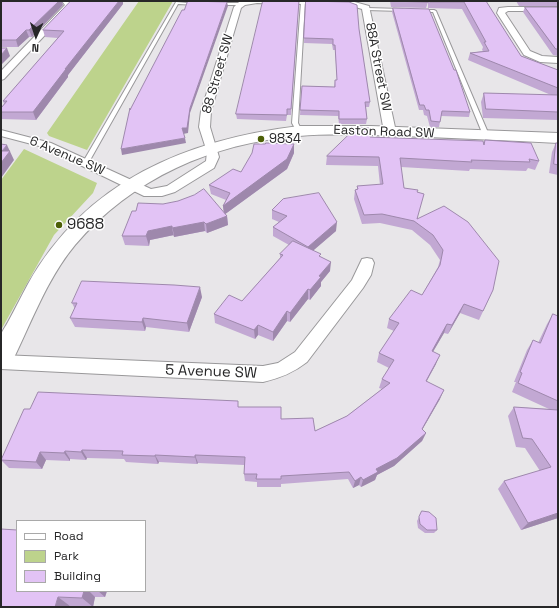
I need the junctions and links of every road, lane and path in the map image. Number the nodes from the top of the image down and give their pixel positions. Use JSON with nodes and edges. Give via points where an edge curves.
{"nodes":[{"id":1,"x":67,"y":1,"type":"edge"},
{"id":2,"x":303,"y":2,"type":"junction"},
{"id":3,"x":206,"y":4,"type":"edge"},
{"id":4,"x":213,"y":4,"type":"edge"},
{"id":5,"x":241,"y":4,"type":"junction"},
{"id":6,"x":364,"y":8,"type":"junction"},
{"id":7,"x":558,"y":9,"type":"edge"},
{"id":8,"x":405,"y":10,"type":"edge"},
{"id":9,"x":412,"y":10,"type":"edge"},
{"id":10,"x":13,"y":51,"type":"dead end"},
{"id":11,"x":25,"y":52,"type":"junction"},
{"id":12,"x":558,"y":60,"type":"edge"},
{"id":13,"x":1,"y":77,"type":"edge"},
{"id":14,"x":299,"y":131,"type":"junction"},
{"id":15,"x":390,"y":132,"type":"junction"},
{"id":16,"x":1,"y":133,"type":"edge"},
{"id":17,"x":486,"y":135,"type":"junction"},
{"id":18,"x":558,"y":138,"type":"edge"},
{"id":19,"x":212,"y":148,"type":"junction"},
{"id":20,"x":86,"y":162,"type":"junction"},
{"id":21,"x":130,"y":185,"type":"junction"},
{"id":22,"x":367,"y":263,"type":"dead end"},
{"id":23,"x":1,"y":359,"type":"edge"},
{"id":24,"x":1,"y":362,"type":"edge"}],
"edges":[{"from":1,"to":11,"type":"street","via":[[69,5]]},
{"from":2,"to":5,"type":"street","via":[[257,1]]},
{"from":2,"to":6,"type":"street","via":[[350,4]]},
{"from":2,"to":14,"type":"lane","via":[[295,123]]},
{"from":3,"to":20,"type":"lane","via":[[177,3]]},
{"from":4,"to":5,"type":"lane"},
{"from":5,"to":19,"type":"street","name":"88 Street SW","via":[[205,116],[205,132]]},
{"from":6,"to":8,"type":"lane"},
{"from":6,"to":15,"type":"street","name":"88A Street SW"},
{"from":7,"to":12,"type":"street","via":[[512,8],[502,10],[501,14],[524,50],[535,57]]},
{"from":9,"to":17,"type":"lane","via":[[434,11]]},
{"from":10,"to":11,"type":"street"},
{"from":11,"to":13,"type":"street"},
{"from":14,"to":15,"type":"street","name":"Easton Road SW"},
{"from":14,"to":19,"type":"street","name":"Easton Road SW","via":[[250,138]]},
{"from":15,"to":17,"type":"street","name":"Easton Road SW"},
{"from":16,"to":20,"type":"street","name":"6 Avenue SW","via":[[47,145]]},
{"from":17,"to":18,"type":"street","name":"Easton Road SW"},
{"from":19,"to":21,"type":"street","name":"Easton Road SW","via":[[171,163]]},
{"from":19,"to":21,"type":"street","via":[[214,158],[210,165],[171,189],[149,193]]},
{"from":20,"to":21,"type":"street","name":"6 Avenue SW"},
{"from":21,"to":23,"type":"street","name":"Easton Road SW","via":[[98,210],[57,255]]},
{"from":22,"to":24,"type":"street","name":"5 Avenue SW","via":[[358,284],[309,348],[291,365],[281,370],[263,374]]}]}
